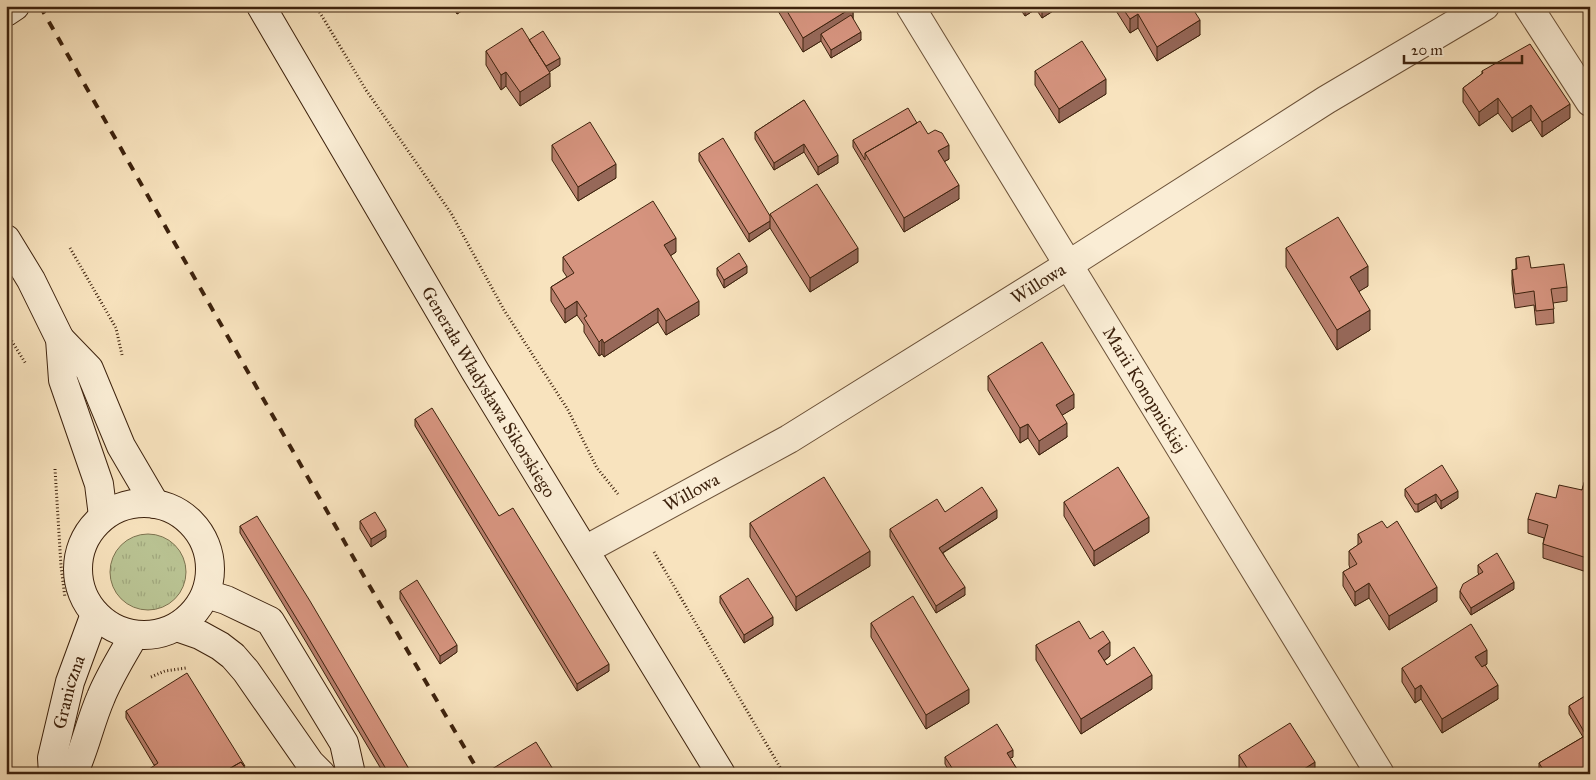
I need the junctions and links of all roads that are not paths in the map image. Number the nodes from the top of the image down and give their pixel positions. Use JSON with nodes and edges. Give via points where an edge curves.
{"nodes":[{"id":1,"x":15,"y":6,"type":"edge"},
{"id":2,"x":261,"y":6,"type":"edge"},
{"id":3,"x":910,"y":6,"type":"edge"},
{"id":4,"x":1485,"y":6,"type":"edge"},
{"id":5,"x":1528,"y":6,"type":"edge"},
{"id":6,"x":6,"y":12,"type":"edge"},
{"id":7,"x":1590,"y":102,"type":"edge"},
{"id":8,"x":6,"y":239,"type":"edge"},
{"id":9,"x":1068,"y":266,"type":"junction"},
{"id":10,"x":60,"y":339,"type":"junction"},
{"id":11,"x":155,"y":504,"type":"junction"},
{"id":12,"x":103,"y":516,"type":"junction"},
{"id":13,"x":585,"y":550,"type":"junction"},
{"id":14,"x":206,"y":594,"type":"junction"},
{"id":15,"x":95,"y":614,"type":"junction"},
{"id":16,"x":177,"y":627,"type":"junction"},
{"id":17,"x":134,"y":635,"type":"junction"},
{"id":18,"x":53,"y":774,"type":"edge"},
{"id":19,"x":73,"y":774,"type":"edge"},
{"id":20,"x":321,"y":774,"type":"edge"},
{"id":21,"x":351,"y":774,"type":"edge"},
{"id":22,"x":721,"y":774,"type":"edge"},
{"id":23,"x":1380,"y":774,"type":"edge"}],
"edges":[{"from":1,"to":6,"type":"street"},
{"from":2,"to":13,"type":"street","name":"Generała Władysława Sikorskiego","via":[[474,371]]},
{"from":3,"to":9,"type":"street","name":"Marii Konopnickiej"},
{"from":4,"to":9,"type":"street","name":"Willowa","via":[[1326,100]]},
{"from":5,"to":7,"type":"street"},
{"from":8,"to":10,"type":"street","via":[[31,280]]},
{"from":9,"to":13,"type":"street","name":"Willowa","via":[[789,439]]},
{"from":9,"to":23,"type":"street","name":"Marii Konopnickiej"},
{"from":10,"to":11,"type":"street","via":[[88,369],[121,446]]},
{"from":10,"to":12,"type":"street","via":[[63,380],[99,484]]},
{"from":11,"to":12,"type":"street","via":[[133,504]]},
{"from":11,"to":14,"type":"street","via":[[180,514],[199,532],[210,562]]},
{"from":12,"to":15,"type":"street","via":[[83,542],[78,563],[79,585]]},
{"from":13,"to":22,"type":"street","name":"Generała Władysława Sikorskiego"},
{"from":14,"to":16,"type":"street","via":[[194,613]]},
{"from":14,"to":21,"type":"street","via":[[270,621],[344,743]]},
{"from":15,"to":17,"type":"street","via":[[113,628]]},
{"from":15,"to":18,"type":"street","name":"Graniczna","via":[[70,682],[52,758]]},
{"from":16,"to":17,"type":"street","via":[[156,634]]},
{"from":16,"to":20,"type":"street","via":[[200,635],[233,656]]},
{"from":17,"to":19,"type":"street","name":"Graniczna","via":[[102,694]]}]}
